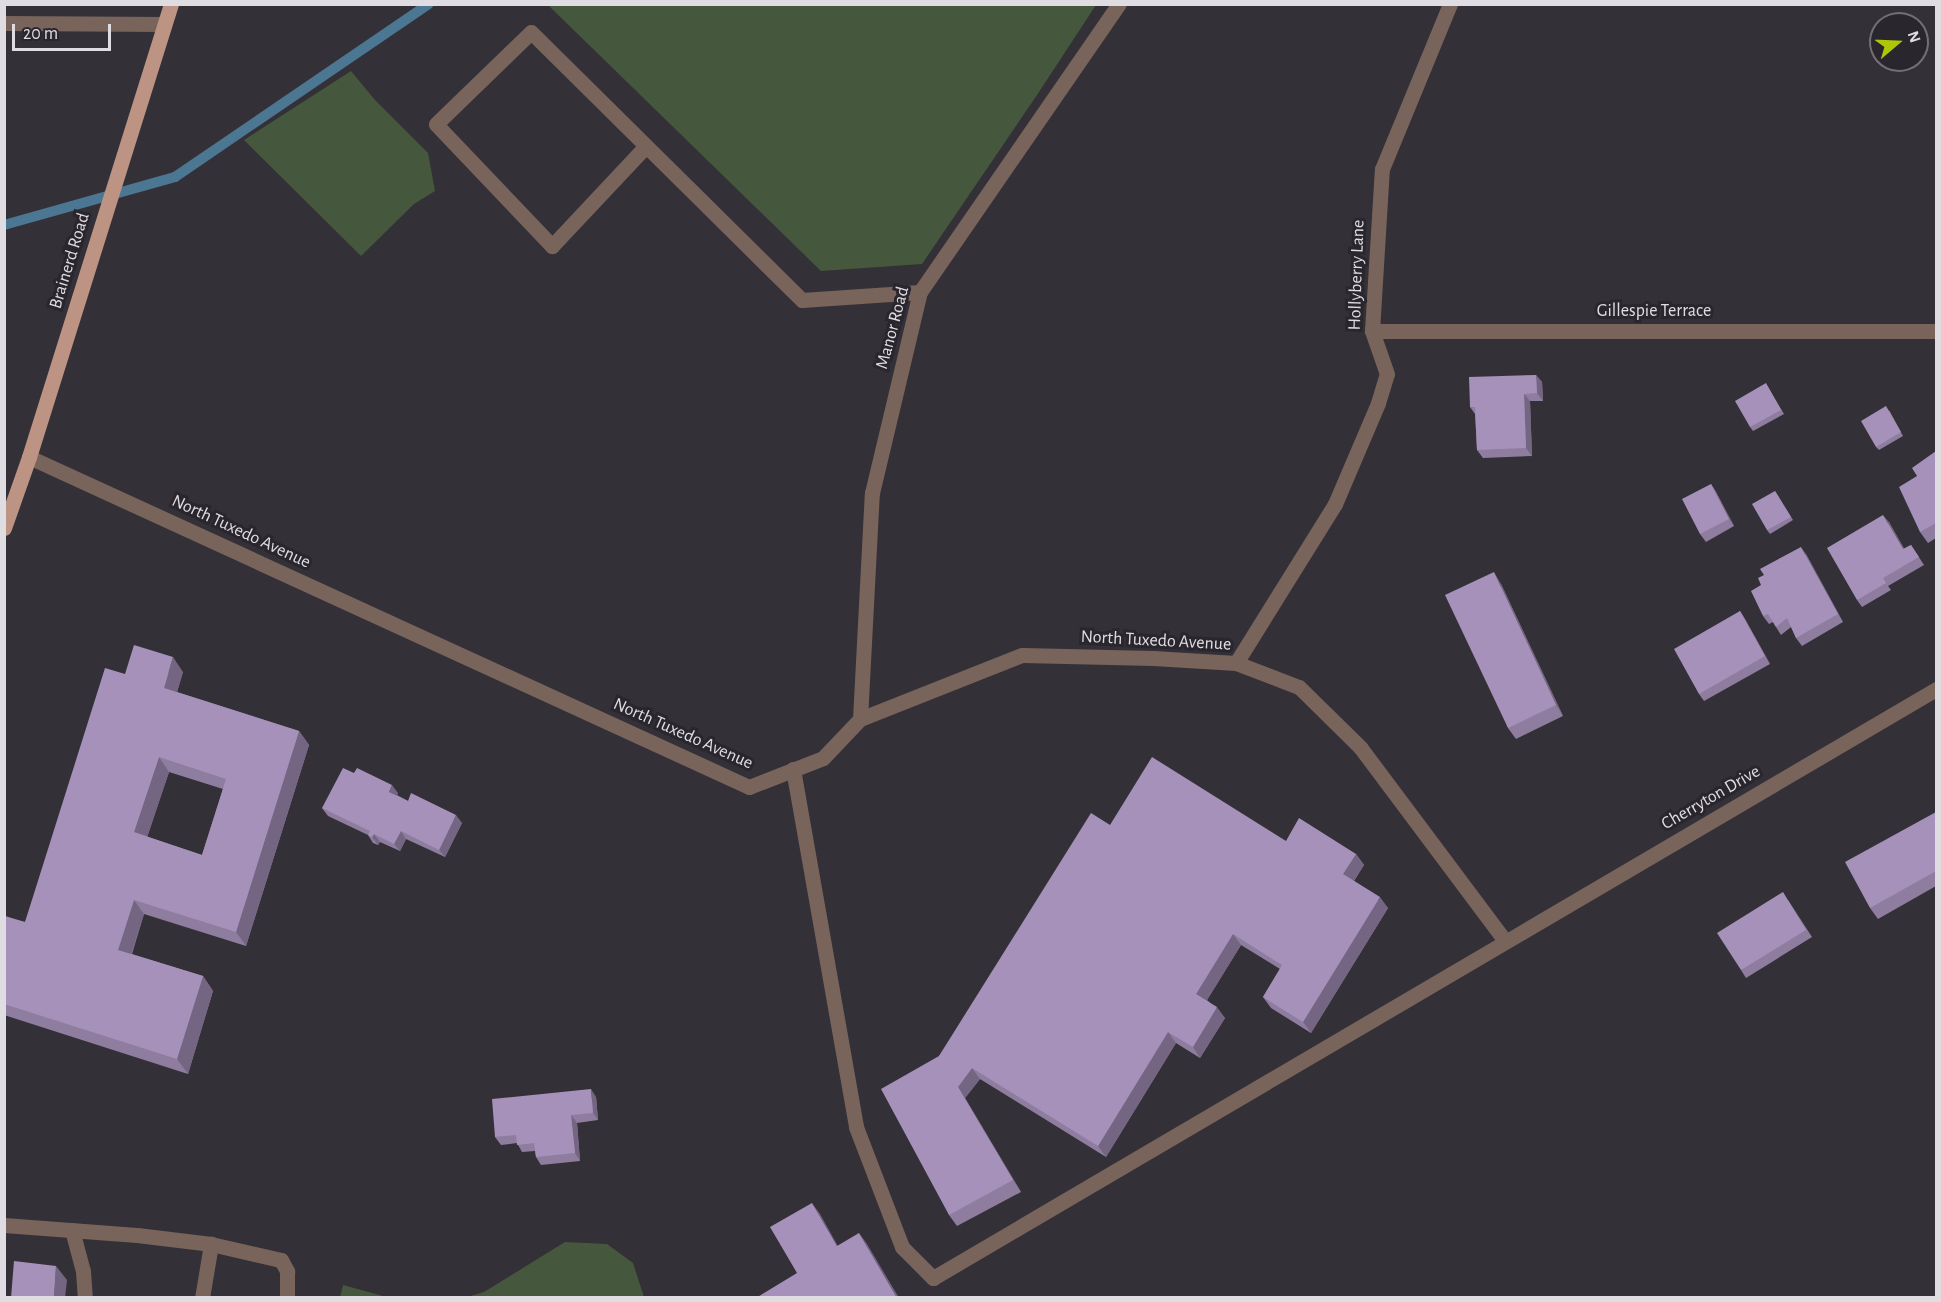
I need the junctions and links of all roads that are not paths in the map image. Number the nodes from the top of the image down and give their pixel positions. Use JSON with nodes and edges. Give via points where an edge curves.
{"nodes":[{"id":1,"x":171,"y":4,"type":"edge"},
{"id":2,"x":1119,"y":4,"type":"edge"},
{"id":3,"x":1450,"y":4,"type":"edge"},
{"id":4,"x":4,"y":23,"type":"edge"},
{"id":5,"x":164,"y":24,"type":"junction"},
{"id":6,"x":645,"y":147,"type":"junction"},
{"id":7,"x":920,"y":292,"type":"junction"},
{"id":8,"x":1372,"y":331,"type":"junction"},
{"id":9,"x":1936,"y":331,"type":"edge"},
{"id":10,"x":30,"y":457,"type":"junction"},
{"id":11,"x":4,"y":528,"type":"edge"},
{"id":12,"x":1236,"y":663,"type":"junction"},
{"id":13,"x":1936,"y":689,"type":"edge"},
{"id":14,"x":860,"y":719,"type":"junction"},
{"id":15,"x":793,"y":770,"type":"junction"},
{"id":16,"x":1505,"y":941,"type":"junction"},
{"id":17,"x":4,"y":1225,"type":"edge"},
{"id":18,"x":72,"y":1230,"type":"junction"},
{"id":19,"x":211,"y":1244,"type":"junction"},
{"id":20,"x":85,"y":1298,"type":"edge"},
{"id":21,"x":202,"y":1298,"type":"edge"},
{"id":22,"x":287,"y":1298,"type":"edge"}],
"edges":[{"from":1,"to":5,"type":"main road","name":"Brainerd Road"},
{"from":2,"to":7,"type":"street","name":"Manor Road"},
{"from":3,"to":8,"type":"street","name":"Hollyberry Lane","via":[[1382,169]]},
{"from":4,"to":5,"type":"street"},
{"from":5,"to":10,"type":"main road","name":"Brainerd Road"},
{"from":6,"to":6,"type":"street","via":[[531,32],[436,124],[552,246]]},
{"from":6,"to":7,"type":"street","via":[[802,300]]},
{"from":7,"to":14,"type":"street","name":"Manor Road","via":[[872,493]]},
{"from":8,"to":9,"type":"street","name":"Gillespie Terrace"},
{"from":8,"to":12,"type":"street","name":"Hollyberry Lane","via":[[1387,374],[1378,403],[1335,504]]},
{"from":10,"to":11,"type":"main road","name":"Brainerd Road"},
{"from":10,"to":15,"type":"street","name":"North Tuxedo Avenue","via":[[749,787]]},
{"from":12,"to":14,"type":"street","name":"North Tuxedo Avenue","via":[[1022,655]]},
{"from":12,"to":16,"type":"street","name":"North Tuxedo Avenue","via":[[1299,687],[1360,747]]},
{"from":13,"to":16,"type":"street","name":"Cherryton Drive"},
{"from":14,"to":15,"type":"street","name":"North Tuxedo Avenue","via":[[823,758]]},
{"from":15,"to":16,"type":"street","name":"Cherryton Drive","via":[[856,1127],[902,1247],[933,1278]]},
{"from":17,"to":18,"type":"street"},
{"from":18,"to":19,"type":"street"},
{"from":18,"to":20,"type":"street","via":[[83,1271]]},
{"from":19,"to":21,"type":"street"},
{"from":19,"to":22,"type":"street","via":[[281,1260],[287,1271]]}]}
